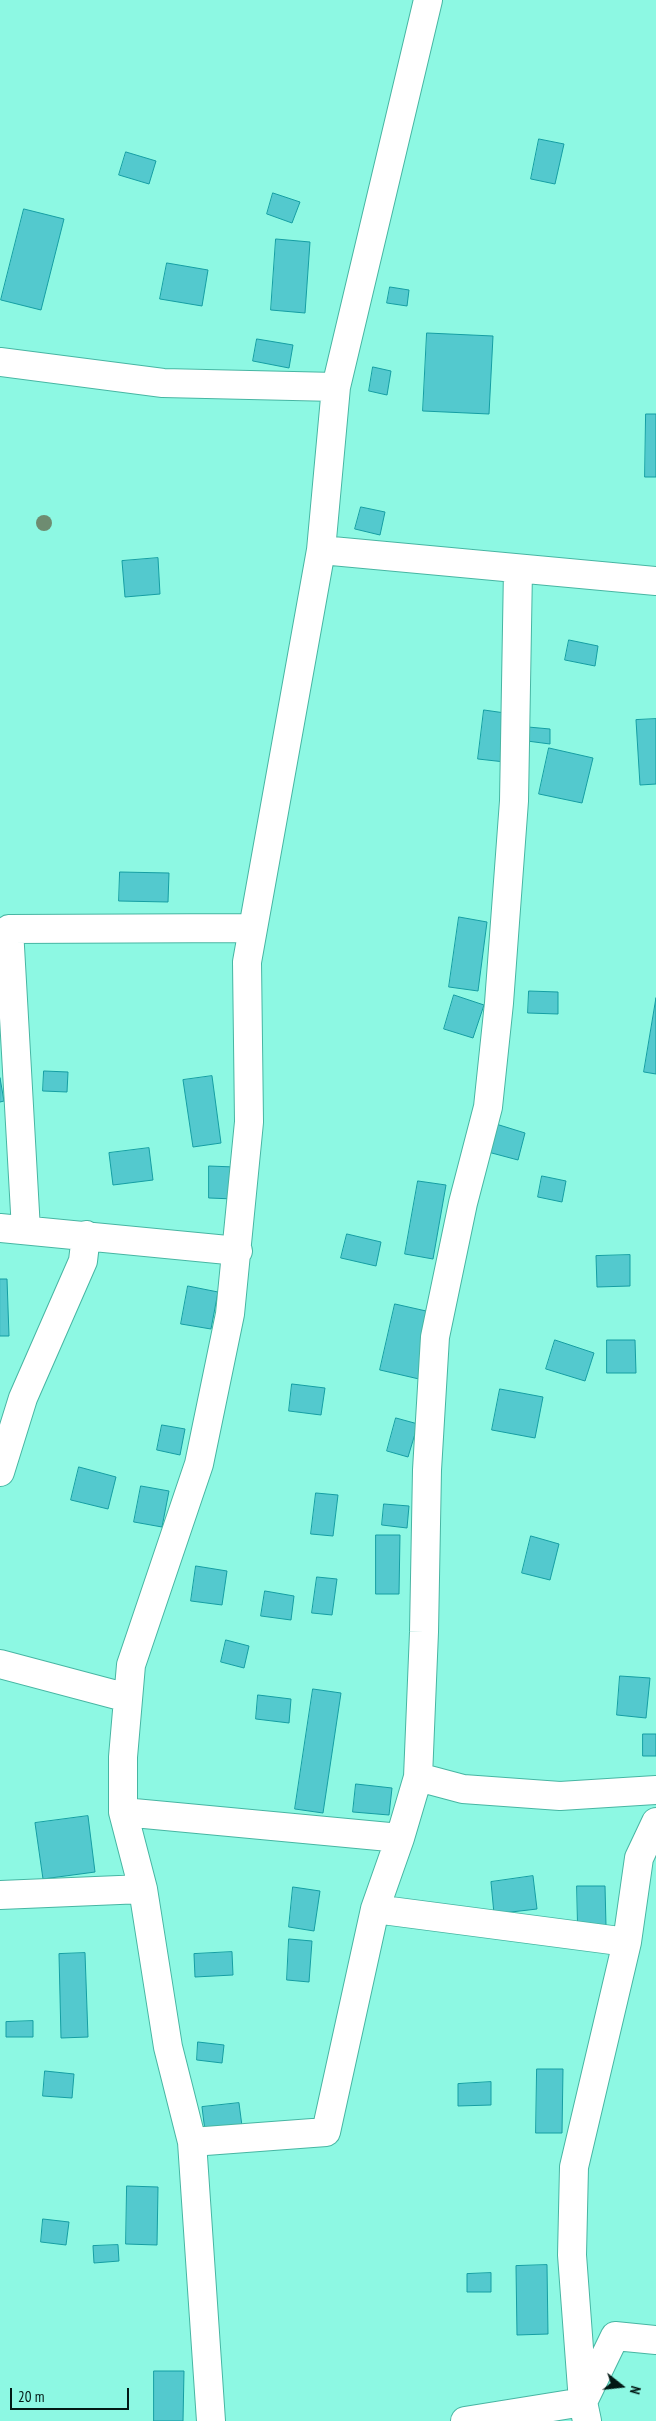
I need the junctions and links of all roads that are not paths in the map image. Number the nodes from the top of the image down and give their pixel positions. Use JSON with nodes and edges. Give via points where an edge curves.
{"nodes":[{"id":1,"x":428,"y":0,"type":"edge"},
{"id":2,"x":0,"y":362,"type":"edge"},
{"id":3,"x":336,"y":387,"type":"junction"},
{"id":4,"x":321,"y":550,"type":"junction"},
{"id":5,"x":518,"y":569,"type":"junction"},
{"id":6,"x":656,"y":581,"type":"edge"},
{"id":7,"x":253,"y":928,"type":"junction"},
{"id":8,"x":13,"y":1229,"type":"edge"},
{"id":9,"x":86,"y":1235,"type":"junction"},
{"id":10,"x":238,"y":1251,"type":"junction"},
{"id":11,"x":0,"y":1472,"type":"edge"},
{"id":12,"x":0,"y":1664,"type":"edge"},
{"id":13,"x":128,"y":1698,"type":"junction"},
{"id":14,"x":418,"y":1777,"type":"junction"},
{"id":15,"x":656,"y":1790,"type":"edge"},
{"id":16,"x":122,"y":1812,"type":"junction"},
{"id":17,"x":656,"y":1822,"type":"edge"},
{"id":18,"x":400,"y":1838,"type":"junction"},
{"id":19,"x":648,"y":1858,"type":"edge"},
{"id":20,"x":143,"y":1890,"type":"junction"},
{"id":21,"x":0,"y":1895,"type":"edge"},
{"id":22,"x":375,"y":1909,"type":"junction"},
{"id":23,"x":627,"y":1942,"type":"junction"},
{"id":24,"x":192,"y":2142,"type":"junction"},
{"id":25,"x":656,"y":2340,"type":"edge"},
{"id":26,"x":585,"y":2411,"type":"edge"},
{"id":27,"x":211,"y":2421,"type":"edge"},
{"id":28,"x":465,"y":2421,"type":"edge"}],
"edges":[{"from":1,"to":3,"type":"street"},
{"from":2,"to":3,"type":"street","via":[[163,383]]},
{"from":3,"to":4,"type":"street"},
{"from":4,"to":5,"type":"street"},
{"from":4,"to":7,"type":"street"},
{"from":5,"to":6,"type":"street"},
{"from":5,"to":14,"type":"street","via":[[514,801],[488,1107],[463,1203],[435,1337],[427,1470]]},
{"from":7,"to":8,"type":"street","via":[[9,929]]},
{"from":7,"to":10,"type":"street","via":[[247,962],[249,1122]]},
{"from":8,"to":9,"type":"street"},
{"from":9,"to":10,"type":"street"},
{"from":9,"to":11,"type":"street","via":[[83,1261],[23,1398]]},
{"from":10,"to":13,"type":"street","via":[[230,1314],[199,1464],[131,1665]]},
{"from":12,"to":13,"type":"street"},
{"from":13,"to":16,"type":"street"},
{"from":14,"to":15,"type":"street","via":[[463,1789],[560,1796]]},
{"from":14,"to":18,"type":"street"},
{"from":16,"to":18,"type":"street"},
{"from":16,"to":20,"type":"street"},
{"from":17,"to":19,"type":"street"},
{"from":18,"to":22,"type":"street"},
{"from":19,"to":23,"type":"street"},
{"from":20,"to":21,"type":"street"},
{"from":20,"to":24,"type":"street","via":[[168,2047]]},
{"from":22,"to":23,"type":"street"},
{"from":22,"to":24,"type":"street","via":[[326,2132]]},
{"from":23,"to":26,"type":"street","via":[[574,2167],[572,2255]]},
{"from":24,"to":27,"type":"street"},
{"from":25,"to":26,"type":"street","via":[[615,2336]]},
{"from":26,"to":28,"type":"street"}]}
